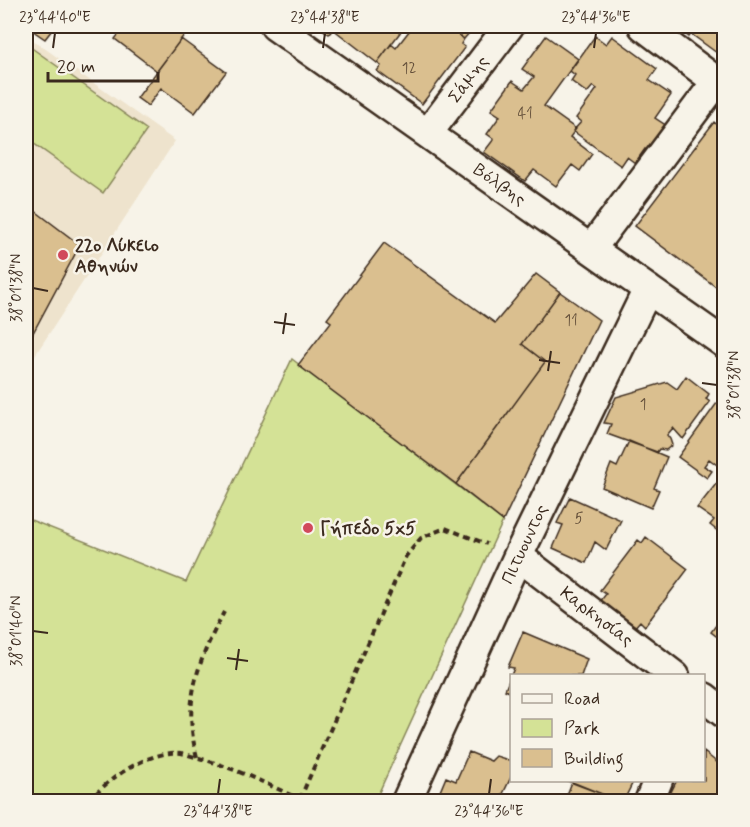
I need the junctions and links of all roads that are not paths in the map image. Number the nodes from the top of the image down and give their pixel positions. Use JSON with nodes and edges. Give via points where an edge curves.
{"nodes":[{"id":1,"x":275,"y":26,"type":"edge"},
{"id":2,"x":509,"y":26,"type":"edge"},
{"id":3,"x":643,"y":26,"type":"edge"},
{"id":4,"x":721,"y":84,"type":"edge"},
{"id":5,"x":428,"y":133,"type":"junction"},
{"id":6,"x":591,"y":249,"type":"junction"},
{"id":7,"x":648,"y":289,"type":"junction"},
{"id":8,"x":724,"y":343,"type":"edge"},
{"id":9,"x":518,"y":556,"type":"junction"},
{"id":10,"x":674,"y":674,"type":"edge"},
{"id":11,"x":705,"y":698,"type":"edge"},
{"id":12,"x":724,"y":713,"type":"edge"},
{"id":13,"x":657,"y":782,"type":"edge"},
{"id":14,"x":405,"y":801,"type":"edge"},
{"id":15,"x":649,"y":801,"type":"edge"}],
"edges":[{"from":1,"to":5,"type":"street","name":"Βόλβης"},
{"from":2,"to":5,"type":"street","name":"Σάμης"},
{"from":3,"to":4,"type":"street"},
{"from":4,"to":6,"type":"street"},
{"from":5,"to":6,"type":"street","name":"Βόλβης"},
{"from":6,"to":7,"type":"street","name":"Βόλβης"},
{"from":7,"to":8,"type":"street","name":"Βόλβης"},
{"from":7,"to":9,"type":"street","name":"Πιτυουντος"},
{"from":9,"to":10,"type":"street","name":"Καρκησίας"},
{"from":9,"to":14,"type":"street","name":"Πιτυουντος"},
{"from":11,"to":12,"type":"street"},
{"from":13,"to":15,"type":"street"}]}
